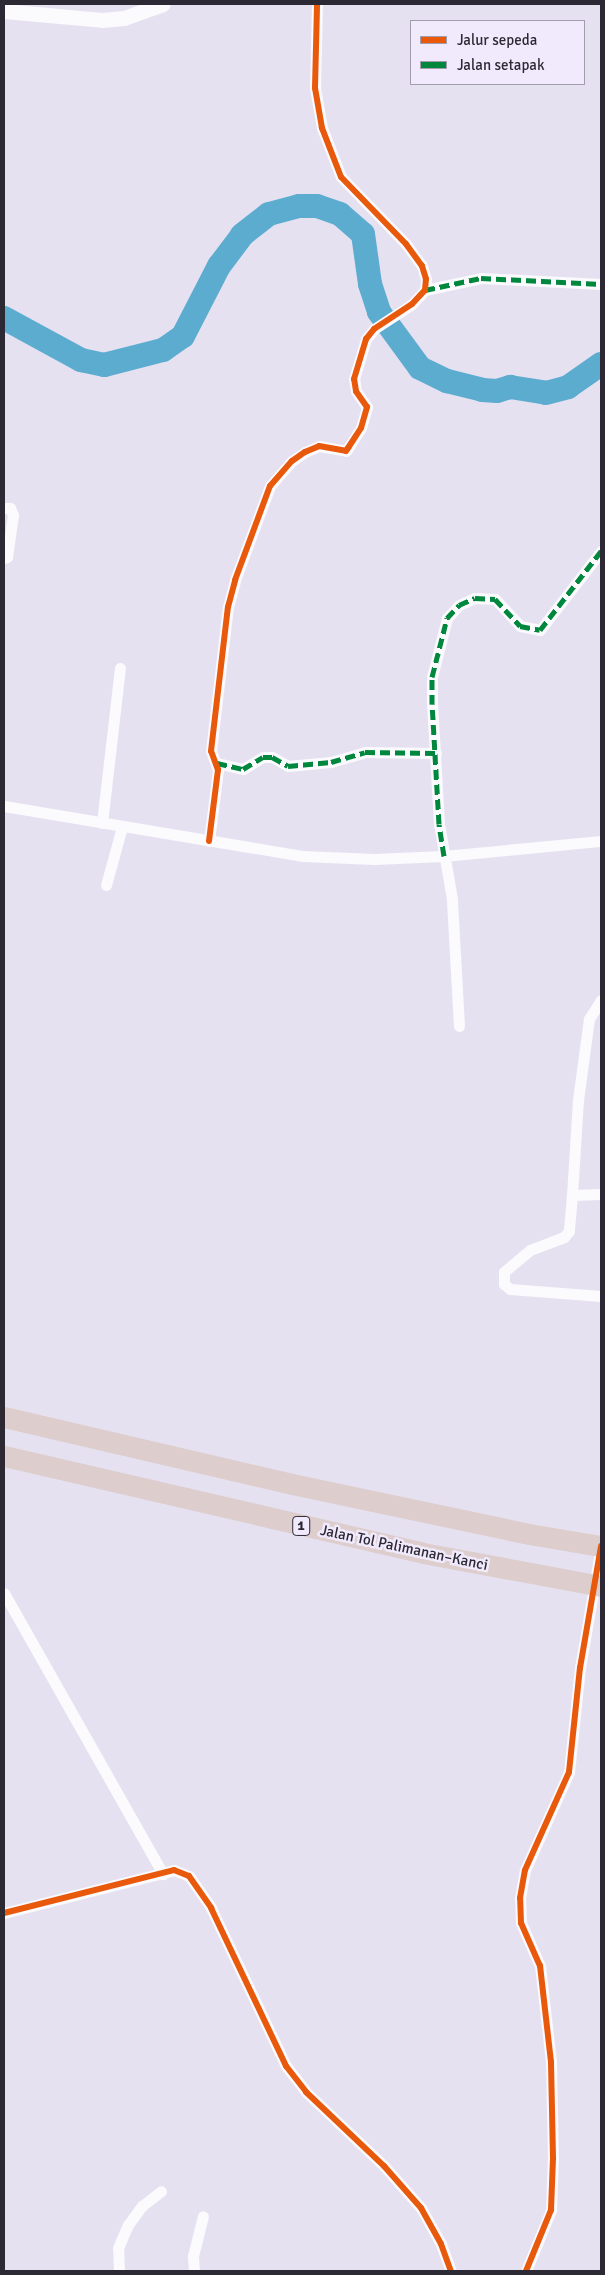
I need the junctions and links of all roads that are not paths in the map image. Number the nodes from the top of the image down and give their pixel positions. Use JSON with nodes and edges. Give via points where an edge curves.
{"nodes":[{"id":1,"x":163,"y":4,"type":"edge"},
{"id":2,"x":317,"y":4,"type":"edge"},
{"id":3,"x":4,"y":10,"type":"edge"},
{"id":4,"x":601,"y":284,"type":"edge"},
{"id":5,"x":424,"y":290,"type":"junction"},
{"id":6,"x":4,"y":508,"type":"edge"},
{"id":7,"x":601,"y":551,"type":"edge"},
{"id":8,"x":4,"y":558,"type":"edge"},
{"id":9,"x":120,"y":668,"type":"dead end"},
{"id":10,"x":436,"y":753,"type":"junction"},
{"id":11,"x":217,"y":763,"type":"junction"},
{"id":12,"x":4,"y":806,"type":"edge"},
{"id":13,"x":102,"y":823,"type":"junction"},
{"id":14,"x":122,"y":827,"type":"junction"},
{"id":15,"x":209,"y":841,"type":"junction"},
{"id":16,"x":601,"y":841,"type":"edge"},
{"id":17,"x":444,"y":856,"type":"junction"},
{"id":18,"x":106,"y":885,"type":"dead end"},
{"id":19,"x":601,"y":1000,"type":"edge"},
{"id":20,"x":459,"y":1026,"type":"dead end"},
{"id":21,"x":601,"y":1194,"type":"edge"},
{"id":22,"x":572,"y":1195,"type":"junction"},
{"id":23,"x":601,"y":1296,"type":"edge"},
{"id":24,"x":4,"y":1418,"type":"edge"},
{"id":25,"x":4,"y":1456,"type":"edge"},
{"id":26,"x":601,"y":1546,"type":"edge"},
{"id":27,"x":601,"y":1586,"type":"edge"},
{"id":28,"x":4,"y":1593,"type":"edge"},
{"id":29,"x":163,"y":1874,"type":"junction"},
{"id":30,"x":4,"y":1913,"type":"edge"},
{"id":31,"x":161,"y":2191,"type":"dead end"},
{"id":32,"x":204,"y":2216,"type":"dead end"},
{"id":33,"x":119,"y":2271,"type":"edge"},
{"id":34,"x":194,"y":2271,"type":"edge"},
{"id":35,"x":451,"y":2271,"type":"edge"},
{"id":36,"x":526,"y":2271,"type":"edge"}],
"edges":[{"from":1,"to":3,"type":"street","via":[[124,18],[102,20]]},
{"from":2,"to":5,"type":"street","via":[[314,65],[322,128],[346,185],[406,244],[422,266],[426,279]]},
{"from":4,"to":5,"type":"street","via":[[481,278]]},
{"from":5,"to":11,"type":"street","via":[[412,304],[374,329],[366,339],[354,379],[356,391],[367,407],[361,428],[346,451],[319,446],[292,461],[272,482],[235,580],[228,608],[211,750]]},
{"from":6,"to":8,"type":"street","via":[[10,508],[13,515],[7,557]]},
{"from":7,"to":10,"type":"street","via":[[558,612],[540,630],[520,626],[495,599],[475,598],[459,605],[447,618],[432,677]]},
{"from":9,"to":13,"type":"street"},
{"from":10,"to":11,"type":"street","via":[[365,752],[331,762],[288,766],[272,757],[263,757],[244,769]]},
{"from":10,"to":17,"type":"street","via":[[439,824]]},
{"from":11,"to":15,"type":"street"},
{"from":12,"to":13,"type":"street"},
{"from":13,"to":14,"type":"street"},
{"from":14,"to":15,"type":"street"},
{"from":14,"to":18,"type":"street"},
{"from":15,"to":17,"type":"street","via":[[302,856],[374,860]]},
{"from":16,"to":17,"type":"street"},
{"from":17,"to":20,"type":"street","via":[[452,899]]},
{"from":19,"to":22,"type":"street","via":[[589,1019],[578,1100]]},
{"from":21,"to":22,"type":"street"},
{"from":22,"to":23,"type":"street","via":[[569,1231],[564,1237],[530,1250],[507,1266],[504,1284],[510,1289]]},
{"from":24,"to":26,"type":"highway","via":[[320,1490]]},
{"from":25,"to":27,"type":"highway","name":"Jalan Tol Palimanan–Kanci","number":"1","via":[[414,1551]]},
{"from":26,"to":36,"type":"street","via":[[585,1638],[569,1772],[525,1870],[520,1898],[520,1923],[540,1966],[551,2062],[553,2148],[550,2210]]},
{"from":28,"to":29,"type":"street"},
{"from":29,"to":30,"type":"street"},
{"from":29,"to":35,"type":"street","via":[[174,1870],[189,1876],[212,1908],[286,2066],[306,2092],[384,2166],[421,2208],[441,2244]]},
{"from":31,"to":33,"type":"street","via":[[142,2206],[128,2225],[118,2248]]},
{"from":32,"to":34,"type":"street","via":[[193,2256]]}]}
